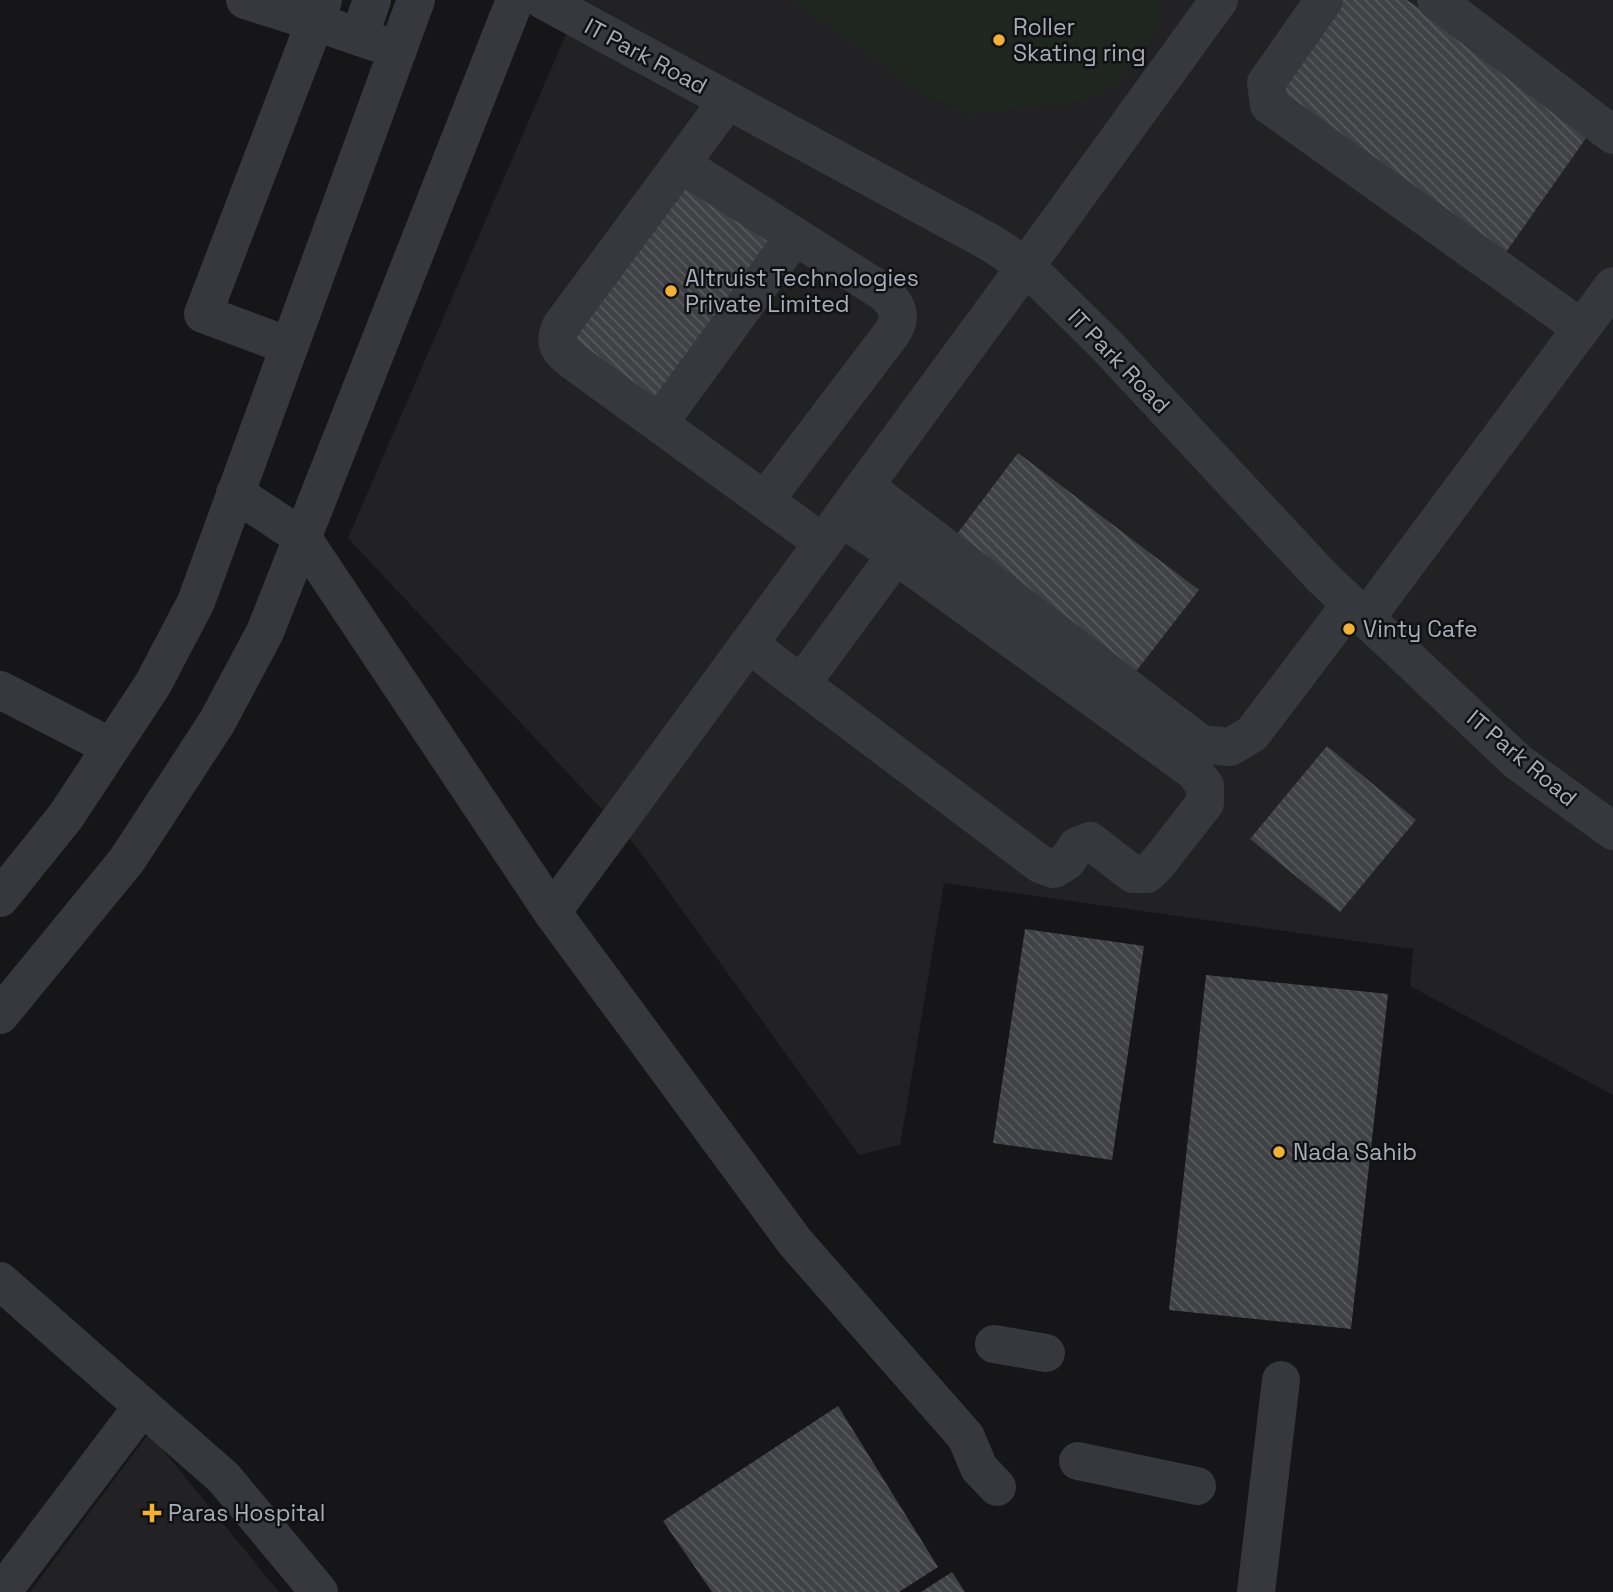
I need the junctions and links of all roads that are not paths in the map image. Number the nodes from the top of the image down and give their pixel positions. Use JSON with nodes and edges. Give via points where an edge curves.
{"nodes":[{"id":1,"x":372,"y":0,"type":"edge"},
{"id":2,"x":416,"y":0,"type":"edge"},
{"id":3,"x":515,"y":0,"type":"edge"},
{"id":4,"x":543,"y":0,"type":"edge"},
{"id":5,"x":1219,"y":0,"type":"edge"},
{"id":6,"x":1324,"y":0,"type":"edge"},
{"id":7,"x":1436,"y":0,"type":"edge"},
{"id":8,"x":254,"y":1,"type":"edge"},
{"id":9,"x":319,"y":11,"type":"edge"},
{"id":10,"x":359,"y":37,"type":"junction"},
{"id":11,"x":398,"y":50,"type":"junction"},
{"id":12,"x":728,"y":100,"type":"junction"},
{"id":13,"x":1613,"y":135,"type":"edge"},
{"id":14,"x":681,"y":164,"type":"junction"},
{"id":15,"x":795,"y":236,"type":"junction"},
{"id":16,"x":1026,"y":267,"type":"junction"},
{"id":17,"x":1613,"y":286,"type":"edge"},
{"id":18,"x":1581,"y":328,"type":"junction"},
{"id":19,"x":289,"y":346,"type":"junction"},
{"id":20,"x":659,"y":423,"type":"junction"},
{"id":21,"x":865,"y":486,"type":"junction"},
{"id":22,"x":235,"y":493,"type":"junction"},
{"id":23,"x":765,"y":500,"type":"junction"},
{"id":24,"x":832,"y":530,"type":"junction"},
{"id":25,"x":302,"y":537,"type":"junction"},
{"id":26,"x":896,"y":555,"type":"junction"},
{"id":27,"x":1358,"y":611,"type":"junction"},
{"id":28,"x":749,"y":643,"type":"junction"},
{"id":29,"x":802,"y":683,"type":"junction"},
{"id":30,"x":0,"y":690,"type":"edge"},
{"id":31,"x":111,"y":747,"type":"junction"},
{"id":32,"x":1613,"y":831,"type":"edge"},
{"id":33,"x":0,"y":898,"type":"edge"},
{"id":34,"x":552,"y":912,"type":"junction"},
{"id":35,"x":0,"y":1014,"type":"edge"},
{"id":36,"x":0,"y":1281,"type":"edge"},
{"id":37,"x":994,"y":1344,"type":"dead end"},
{"id":38,"x":1046,"y":1353,"type":"dead end"},
{"id":39,"x":1281,"y":1380,"type":"dead end"},
{"id":40,"x":142,"y":1406,"type":"junction"},
{"id":41,"x":1078,"y":1461,"type":"dead end"},
{"id":42,"x":1197,"y":1486,"type":"dead end"},
{"id":43,"x":998,"y":1487,"type":"dead end"},
{"id":44,"x":2,"y":1592,"type":"edge"},
{"id":45,"x":319,"y":1592,"type":"edge"},
{"id":46,"x":1256,"y":1592,"type":"edge"}],
"edges":[{"from":1,"to":10,"type":"street"},
{"from":2,"to":11,"type":"street"},
{"from":3,"to":25,"type":"street"},
{"from":4,"to":12,"type":"street","name":"IT Park Road"},
{"from":5,"to":16,"type":"street"},
{"from":6,"to":18,"type":"street","via":[[1266,82],[1269,105]]},
{"from":7,"to":13,"type":"street"},
{"from":8,"to":9,"type":"street"},
{"from":9,"to":10,"type":"street"},
{"from":9,"to":19,"type":"street","via":[[203,314]]},
{"from":10,"to":11,"type":"street"},
{"from":11,"to":19,"type":"street"},
{"from":12,"to":14,"type":"street"},
{"from":12,"to":16,"type":"street","name":"IT Park Road","via":[[991,243]]},
{"from":14,"to":15,"type":"street"},
{"from":14,"to":20,"type":"street","via":[[556,336],[558,348],[574,362]]},
{"from":15,"to":20,"type":"street"},
{"from":15,"to":23,"type":"street","via":[[892,300],[897,326]]},
{"from":16,"to":21,"type":"street"},
{"from":16,"to":27,"type":"street","name":"IT Park Road"},
{"from":17,"to":18,"type":"street"},
{"from":18,"to":27,"type":"street"},
{"from":19,"to":22,"type":"street"},
{"from":20,"to":23,"type":"street"},
{"from":21,"to":24,"type":"street"},
{"from":21,"to":27,"type":"street","via":[[1201,744],[1230,747],[1252,734]]},
{"from":22,"to":25,"type":"street"},
{"from":22,"to":31,"type":"street","via":[[196,602],[153,684]]},
{"from":23,"to":24,"type":"street"},
{"from":24,"to":26,"type":"street"},
{"from":24,"to":28,"type":"street"},
{"from":25,"to":34,"type":"street"},
{"from":25,"to":35,"type":"street","via":[[265,632],[217,722],[127,860]]},
{"from":26,"to":29,"type":"street"},
{"from":26,"to":29,"type":"street","via":[[1195,772],[1205,786],[1205,803],[1147,874],[1133,874],[1090,841],[1077,846],[1054,869],[1040,864]]},
{"from":27,"to":32,"type":"street","name":"IT Park Road","via":[[1518,762]]},
{"from":28,"to":29,"type":"street"},
{"from":28,"to":34,"type":"street"},
{"from":30,"to":31,"type":"street"},
{"from":31,"to":33,"type":"street","via":[[66,816]]},
{"from":34,"to":43,"type":"street","via":[[795,1242],[966,1437],[979,1468]]},
{"from":36,"to":40,"type":"street"},
{"from":37,"to":38,"type":"street"},
{"from":39,"to":46,"type":"street"},
{"from":40,"to":44,"type":"street"},
{"from":40,"to":45,"type":"street","via":[[225,1478]]},
{"from":41,"to":42,"type":"street"}]}
